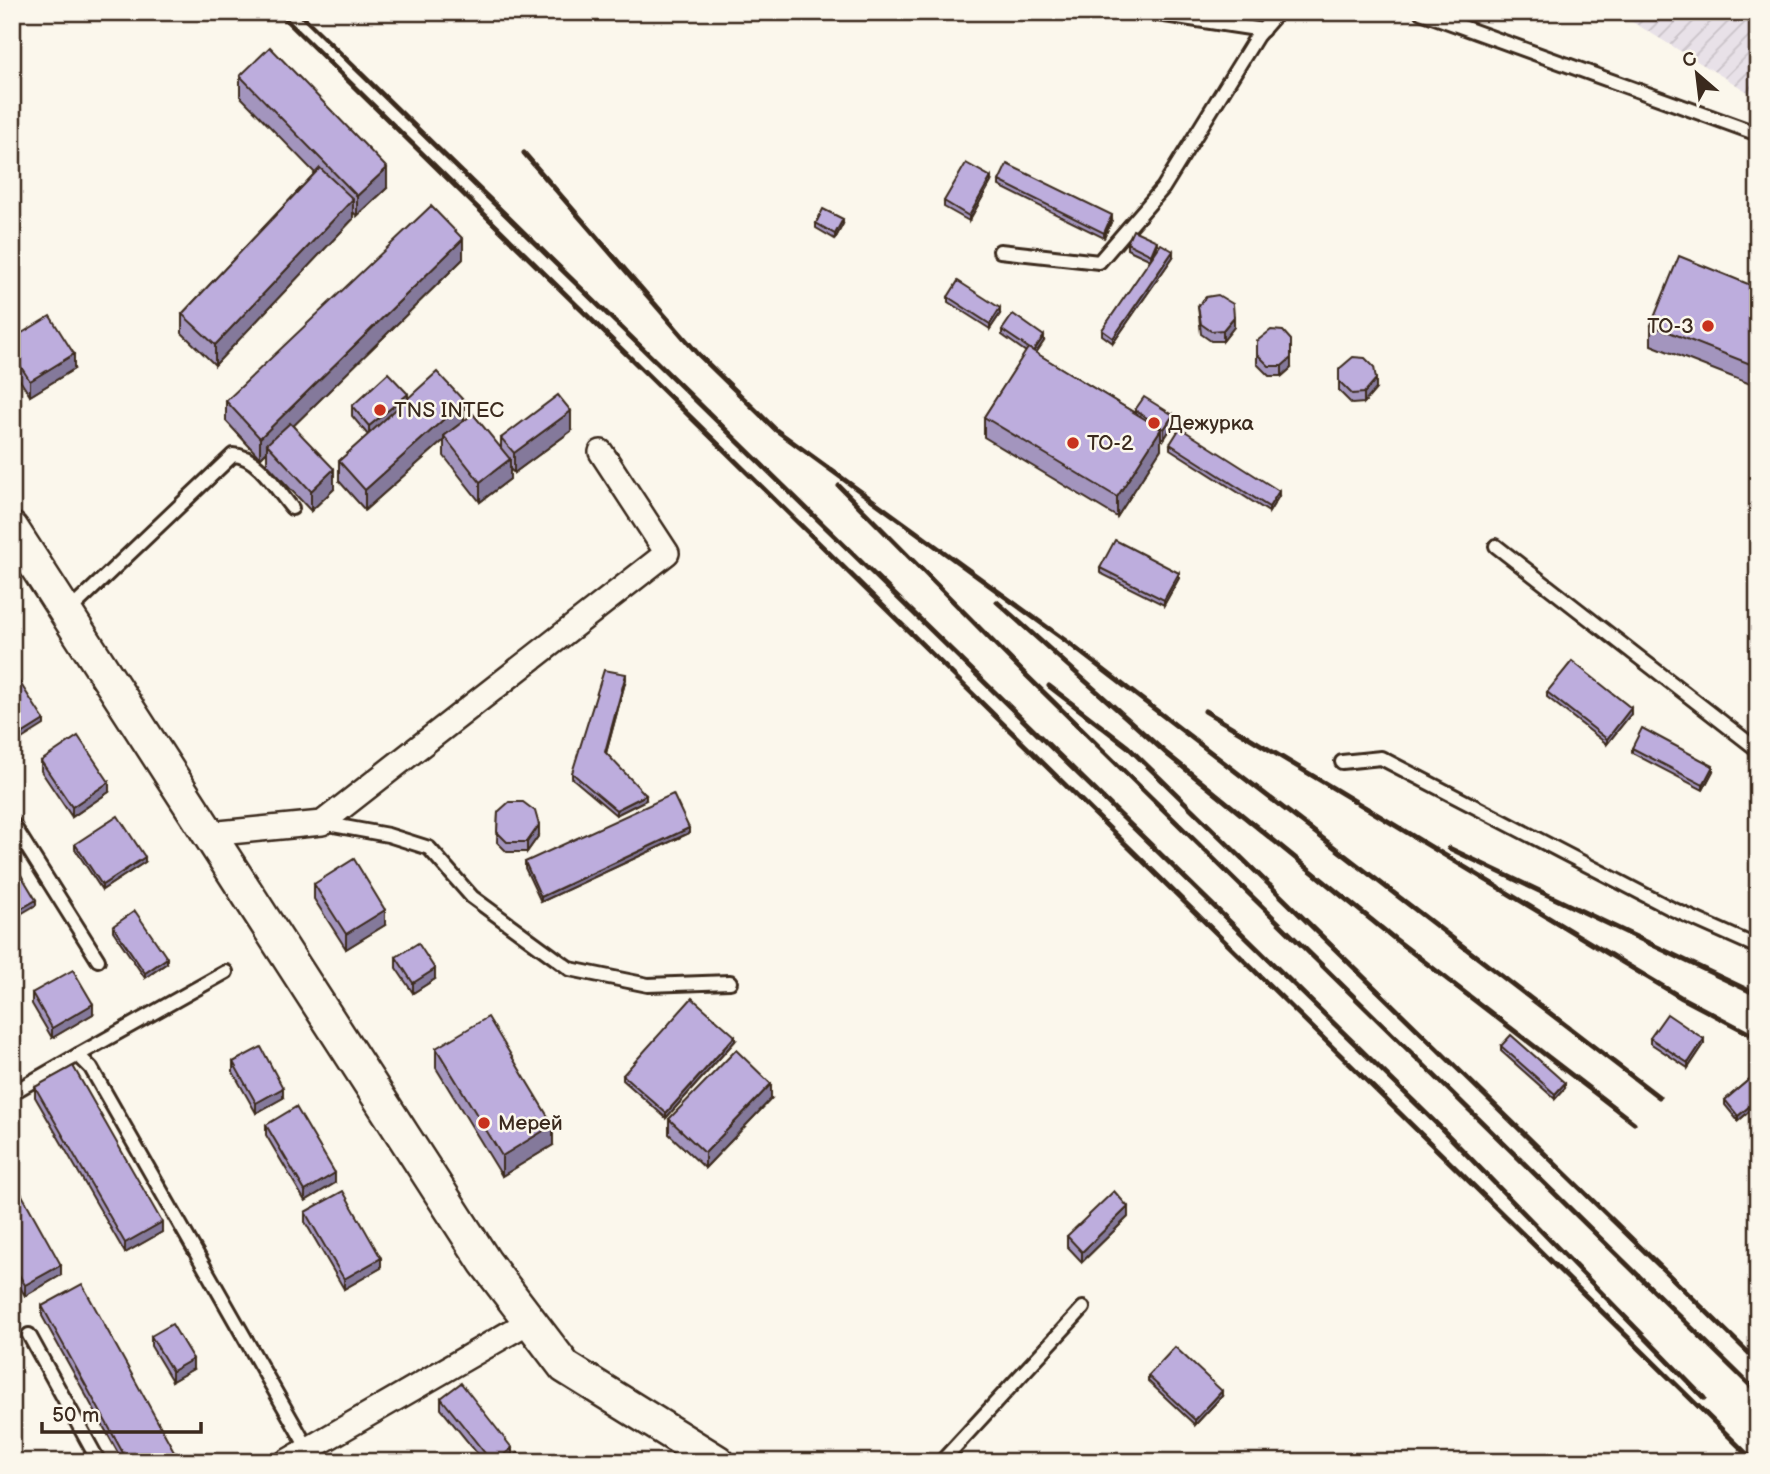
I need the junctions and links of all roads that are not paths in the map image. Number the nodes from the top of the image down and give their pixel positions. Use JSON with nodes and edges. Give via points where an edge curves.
{"nodes":[{"id":1,"x":1145,"y":12,"type":"edge"},
{"id":2,"x":1278,"y":12,"type":"edge"},
{"id":3,"x":1421,"y":12,"type":"edge"},
{"id":4,"x":1263,"y":30,"type":"junction"},
{"id":5,"x":1758,"y":134,"type":"edge"},
{"id":6,"x":1000,"y":251,"type":"dead end"},
{"id":7,"x":601,"y":452,"type":"dead end"},
{"id":8,"x":292,"y":508,"type":"dead end"},
{"id":9,"x":1496,"y":546,"type":"dead end"},
{"id":10,"x":18,"y":550,"type":"edge"},
{"id":11,"x":67,"y":613,"type":"junction"},
{"id":12,"x":1758,"y":750,"type":"edge"},
{"id":13,"x":1342,"y":762,"type":"dead end"},
{"id":14,"x":12,"y":823,"type":"edge"},
{"id":15,"x":322,"y":823,"type":"junction"},
{"id":16,"x":209,"y":834,"type":"junction"},
{"id":17,"x":1758,"y":947,"type":"edge"},
{"id":18,"x":98,"y":960,"type":"dead end"},
{"id":19,"x":226,"y":972,"type":"dead end"},
{"id":20,"x":730,"y":982,"type":"dead end"},
{"id":21,"x":78,"y":1055,"type":"junction"},
{"id":22,"x":12,"y":1093,"type":"edge"},
{"id":23,"x":1083,"y":1308,"type":"dead end"},
{"id":24,"x":530,"y":1321,"type":"junction"},
{"id":25,"x":29,"y":1335,"type":"dead end"},
{"id":26,"x":308,"y":1449,"type":"junction"},
{"id":27,"x":99,"y":1462,"type":"edge"},
{"id":28,"x":286,"y":1462,"type":"edge"},
{"id":29,"x":718,"y":1462,"type":"edge"},
{"id":30,"x":941,"y":1462,"type":"edge"}],
"edges":[{"from":1,"to":4,"type":"lane"},
{"from":2,"to":4,"type":"lane"},
{"from":3,"to":5,"type":"lane"},
{"from":4,"to":6,"type":"lane","via":[[1163,188],[1099,262]]},
{"from":7,"to":15,"type":"street","via":[[667,553]]},
{"from":8,"to":11,"type":"lane","via":[[253,463],[233,455]]},
{"from":9,"to":12,"type":"lane"},
{"from":10,"to":11,"type":"street"},
{"from":11,"to":16,"type":"street"},
{"from":13,"to":17,"type":"lane","via":[[1381,758],[1670,908]]},
{"from":14,"to":18,"type":"lane"},
{"from":15,"to":16,"type":"street"},
{"from":15,"to":20,"type":"lane","via":[[429,848],[472,897],[570,969],[648,985]]},
{"from":16,"to":24,"type":"street","via":[[485,1262]]},
{"from":19,"to":21,"type":"lane"},
{"from":21,"to":22,"type":"lane"},
{"from":21,"to":26,"type":"lane","via":[[91,1068]]},
{"from":23,"to":30,"type":"lane"},
{"from":24,"to":26,"type":"street"},
{"from":24,"to":29,"type":"street","via":[[565,1367]]},
{"from":25,"to":27,"type":"lane"},
{"from":26,"to":28,"type":"street"}]}
